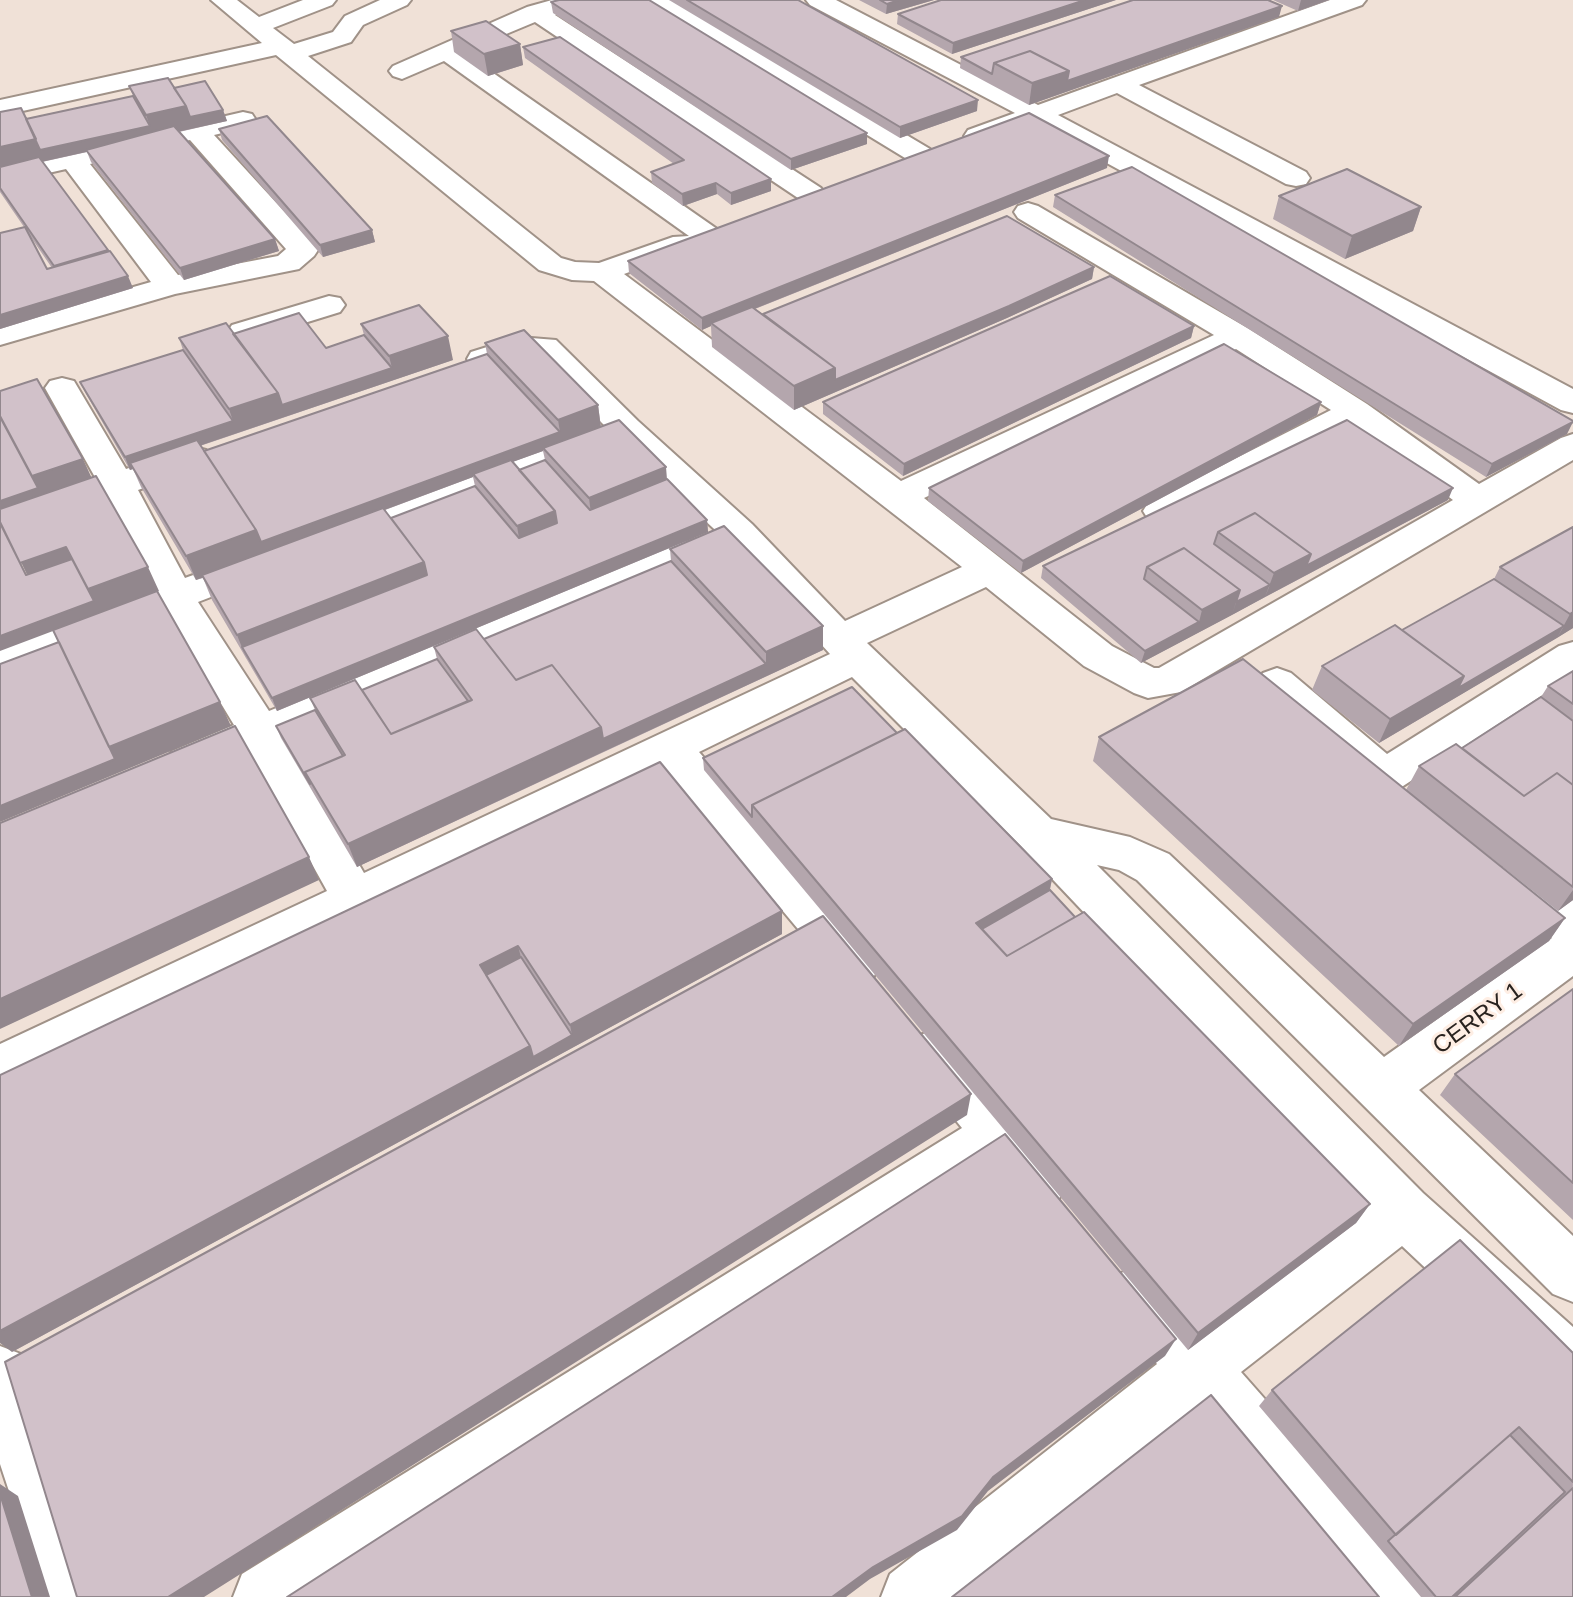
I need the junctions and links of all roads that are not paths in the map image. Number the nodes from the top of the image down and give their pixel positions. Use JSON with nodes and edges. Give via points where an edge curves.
{"nodes":[{"id":1,"x":223,"y":0,"type":"edge"},
{"id":2,"x":324,"y":0,"type":"edge"},
{"id":3,"x":399,"y":0,"type":"edge"},
{"id":4,"x":574,"y":0,"type":"edge"},
{"id":5,"x":662,"y":0,"type":"edge"},
{"id":6,"x":818,"y":0,"type":"edge"},
{"id":7,"x":1354,"y":0,"type":"edge"},
{"id":8,"x":1258,"y":5,"type":"edge"},
{"id":9,"x":535,"y":12,"type":"junction"},
{"id":10,"x":896,"y":18,"type":"edge"},
{"id":11,"x":1292,"y":20,"type":"junction"},
{"id":12,"x":258,"y":26,"type":"junction"},
{"id":13,"x":866,"y":27,"type":"junction"},
{"id":14,"x":288,"y":49,"type":"junction"},
{"id":15,"x":446,"y":51,"type":"junction"},
{"id":16,"x":980,"y":54,"type":"edge"},
{"id":17,"x":944,"y":67,"type":"junction"},
{"id":18,"x":402,"y":71,"type":"dead end"},
{"id":19,"x":1120,"y":85,"type":"junction"},
{"id":20,"x":0,"y":108,"type":"edge"},
{"id":21,"x":1037,"y":116,"type":"junction"},
{"id":22,"x":243,"y":120,"type":"edge"},
{"id":23,"x":196,"y":131,"type":"junction"},
{"id":24,"x":920,"y":155,"type":"junction"},
{"id":25,"x":73,"y":160,"type":"junction"},
{"id":26,"x":893,"y":165,"type":"edge"},
{"id":27,"x":0,"y":176,"type":"edge"},
{"id":28,"x":1296,"y":178,"type":"dead end"},
{"id":29,"x":838,"y":184,"type":"edge"},
{"id":30,"x":811,"y":194,"type":"junction"},
{"id":31,"x":781,"y":206,"type":"edge"},
{"id":32,"x":1027,"y":212,"type":"dead end"},
{"id":33,"x":737,"y":223,"type":"edge"},
{"id":34,"x":707,"y":235,"type":"junction"},
{"id":35,"x":602,"y":272,"type":"junction"},
{"id":36,"x":170,"y":286,"type":"junction"},
{"id":37,"x":329,"y":305,"type":"dead end"},
{"id":38,"x":0,"y":335,"type":"edge"},
{"id":39,"x":1238,"y":336,"type":"junction"},
{"id":40,"x":210,"y":342,"type":"edge"},
{"id":41,"x":459,"y":367,"type":"edge"},
{"id":42,"x":64,"y":388,"type":"dead end"},
{"id":43,"x":1573,"y":403,"type":"edge"},
{"id":44,"x":1355,"y":411,"type":"junction"},
{"id":45,"x":626,"y":428,"type":"junction"},
{"id":46,"x":1573,"y":445,"type":"edge"},
{"id":47,"x":221,"y":449,"type":"edge"},
{"id":48,"x":117,"y":484,"type":"junction"},
{"id":49,"x":898,"y":496,"type":"junction"},
{"id":50,"x":1477,"y":500,"type":"junction"},
{"id":51,"x":0,"y":525,"type":"edge"},
{"id":52,"x":1128,"y":528,"type":"edge"},
{"id":53,"x":739,"y":532,"type":"junction"},
{"id":54,"x":1016,"y":576,"type":"junction"},
{"id":55,"x":175,"y":596,"type":"junction"},
{"id":56,"x":857,"y":641,"type":"junction"},
{"id":57,"x":1573,"y":656,"type":"edge"},
{"id":58,"x":0,"y":663,"type":"edge"},
{"id":59,"x":1277,"y":683,"type":"edge"},
{"id":60,"x":260,"y":732,"type":"junction"},
{"id":61,"x":670,"y":747,"type":"junction"},
{"id":62,"x":159,"y":774,"type":"edge"},
{"id":63,"x":1385,"y":776,"type":"junction"},
{"id":64,"x":1420,"y":804,"type":"edge"},
{"id":65,"x":1046,"y":836,"type":"junction"},
{"id":66,"x":1479,"y":852,"type":"edge"},
{"id":67,"x":355,"y":899,"type":"junction"},
{"id":68,"x":1573,"y":927,"type":"edge"},
{"id":69,"x":1573,"y":949,"type":"edge"},
{"id":70,"x":0,"y":1069,"type":"edge"},
{"id":71,"x":1382,"y":1088,"type":"junction"},
{"id":72,"x":1000,"y":1133,"type":"junction"},
{"id":73,"x":1404,"y":1211,"type":"junction"},
{"id":74,"x":1070,"y":1216,"type":"edge"},
{"id":75,"x":1109,"y":1263,"type":"edge"},
{"id":76,"x":1573,"y":1274,"type":"edge"},
{"id":77,"x":14,"y":1364,"type":"edge"},
{"id":78,"x":1573,"y":1366,"type":"edge"},
{"id":79,"x":1198,"y":1369,"type":"junction"},
{"id":80,"x":76,"y":1597,"type":"edge"},
{"id":81,"x":265,"y":1597,"type":"edge"},
{"id":82,"x":913,"y":1597,"type":"edge"},
{"id":83,"x":1396,"y":1597,"type":"edge"}],
"edges":[{"from":1,"to":12,"type":"street"},
{"from":2,"to":12,"type":"street"},
{"from":3,"to":14,"type":"street","via":[[353,21],[342,37]]},
{"from":4,"to":9,"type":"street"},
{"from":5,"to":24,"type":"street"},
{"from":6,"to":13,"type":"street"},
{"from":7,"to":11,"type":"street"},
{"from":8,"to":11,"type":"street"},
{"from":9,"to":15,"type":"street"},
{"from":9,"to":30,"type":"street"},
{"from":10,"to":13,"type":"street"},
{"from":11,"to":19,"type":"street"},
{"from":12,"to":14,"type":"street"},
{"from":13,"to":17,"type":"street"},
{"from":14,"to":20,"type":"street"},
{"from":14,"to":35,"type":"street","via":[[550,264]]},
{"from":15,"to":18,"type":"street"},
{"from":15,"to":34,"type":"street"},
{"from":16,"to":17,"type":"street"},
{"from":17,"to":21,"type":"street"},
{"from":19,"to":21,"type":"street"},
{"from":19,"to":28,"type":"street"},
{"from":21,"to":24,"type":"street"},
{"from":21,"to":43,"type":"street","via":[[1124,173]]},
{"from":22,"to":23,"type":"street"},
{"from":23,"to":25,"type":"street"},
{"from":23,"to":36,"type":"street","via":[[303,250],[288,263]]},
{"from":24,"to":26,"type":"street"},
{"from":25,"to":27,"type":"street"},
{"from":25,"to":36,"type":"street"},
{"from":29,"to":30,"type":"street"},
{"from":30,"to":31,"type":"street"},
{"from":32,"to":39,"type":"street","via":[[1115,279]]},
{"from":33,"to":34,"type":"street"},
{"from":34,"to":35,"type":"street"},
{"from":35,"to":49,"type":"street","via":[[709,338],[812,416]]},
{"from":36,"to":38,"type":"street"},
{"from":37,"to":40,"type":"street"},
{"from":39,"to":44,"type":"street"},
{"from":39,"to":49,"type":"street"},
{"from":41,"to":45,"type":"street","via":[[519,347],[545,347]]},
{"from":42,"to":48,"type":"street"},
{"from":44,"to":50,"type":"street"},
{"from":44,"to":52,"type":"street"},
{"from":45,"to":53,"type":"street"},
{"from":45,"to":55,"type":"street"},
{"from":46,"to":50,"type":"street"},
{"from":47,"to":48,"type":"street"},
{"from":48,"to":51,"type":"street"},
{"from":48,"to":55,"type":"street"},
{"from":49,"to":54,"type":"street"},
{"from":50,"to":54,"type":"street","via":[[1157,684],[1098,656]]},
{"from":53,"to":56,"type":"street"},
{"from":53,"to":60,"type":"street"},
{"from":54,"to":56,"type":"street","via":[[938,593]]},
{"from":55,"to":58,"type":"street"},
{"from":55,"to":60,"type":"street"},
{"from":56,"to":61,"type":"street"},
{"from":56,"to":65,"type":"street"},
{"from":57,"to":63,"type":"street"},
{"from":59,"to":63,"type":"street"},
{"from":60,"to":62,"type":"street"},
{"from":60,"to":67,"type":"street"},
{"from":61,"to":67,"type":"street"},
{"from":61,"to":72,"type":"street","via":[[805,940],[892,1007]]},
{"from":63,"to":64,"type":"street"},
{"from":65,"to":71,"type":"street","via":[[1120,852],[1153,867]]},
{"from":65,"to":73,"type":"street"},
{"from":66,"to":68,"type":"street"},
{"from":67,"to":70,"type":"street"},
{"from":69,"to":71,"type":"street","name":"CERRY 1"},
{"from":71,"to":76,"type":"street"},
{"from":72,"to":74,"type":"street"},
{"from":72,"to":81,"type":"street"},
{"from":73,"to":78,"type":"street"},
{"from":73,"to":79,"type":"street"},
{"from":75,"to":79,"type":"street"},
{"from":77,"to":80,"type":"street"},
{"from":79,"to":82,"type":"street"},
{"from":79,"to":83,"type":"street"}]}
